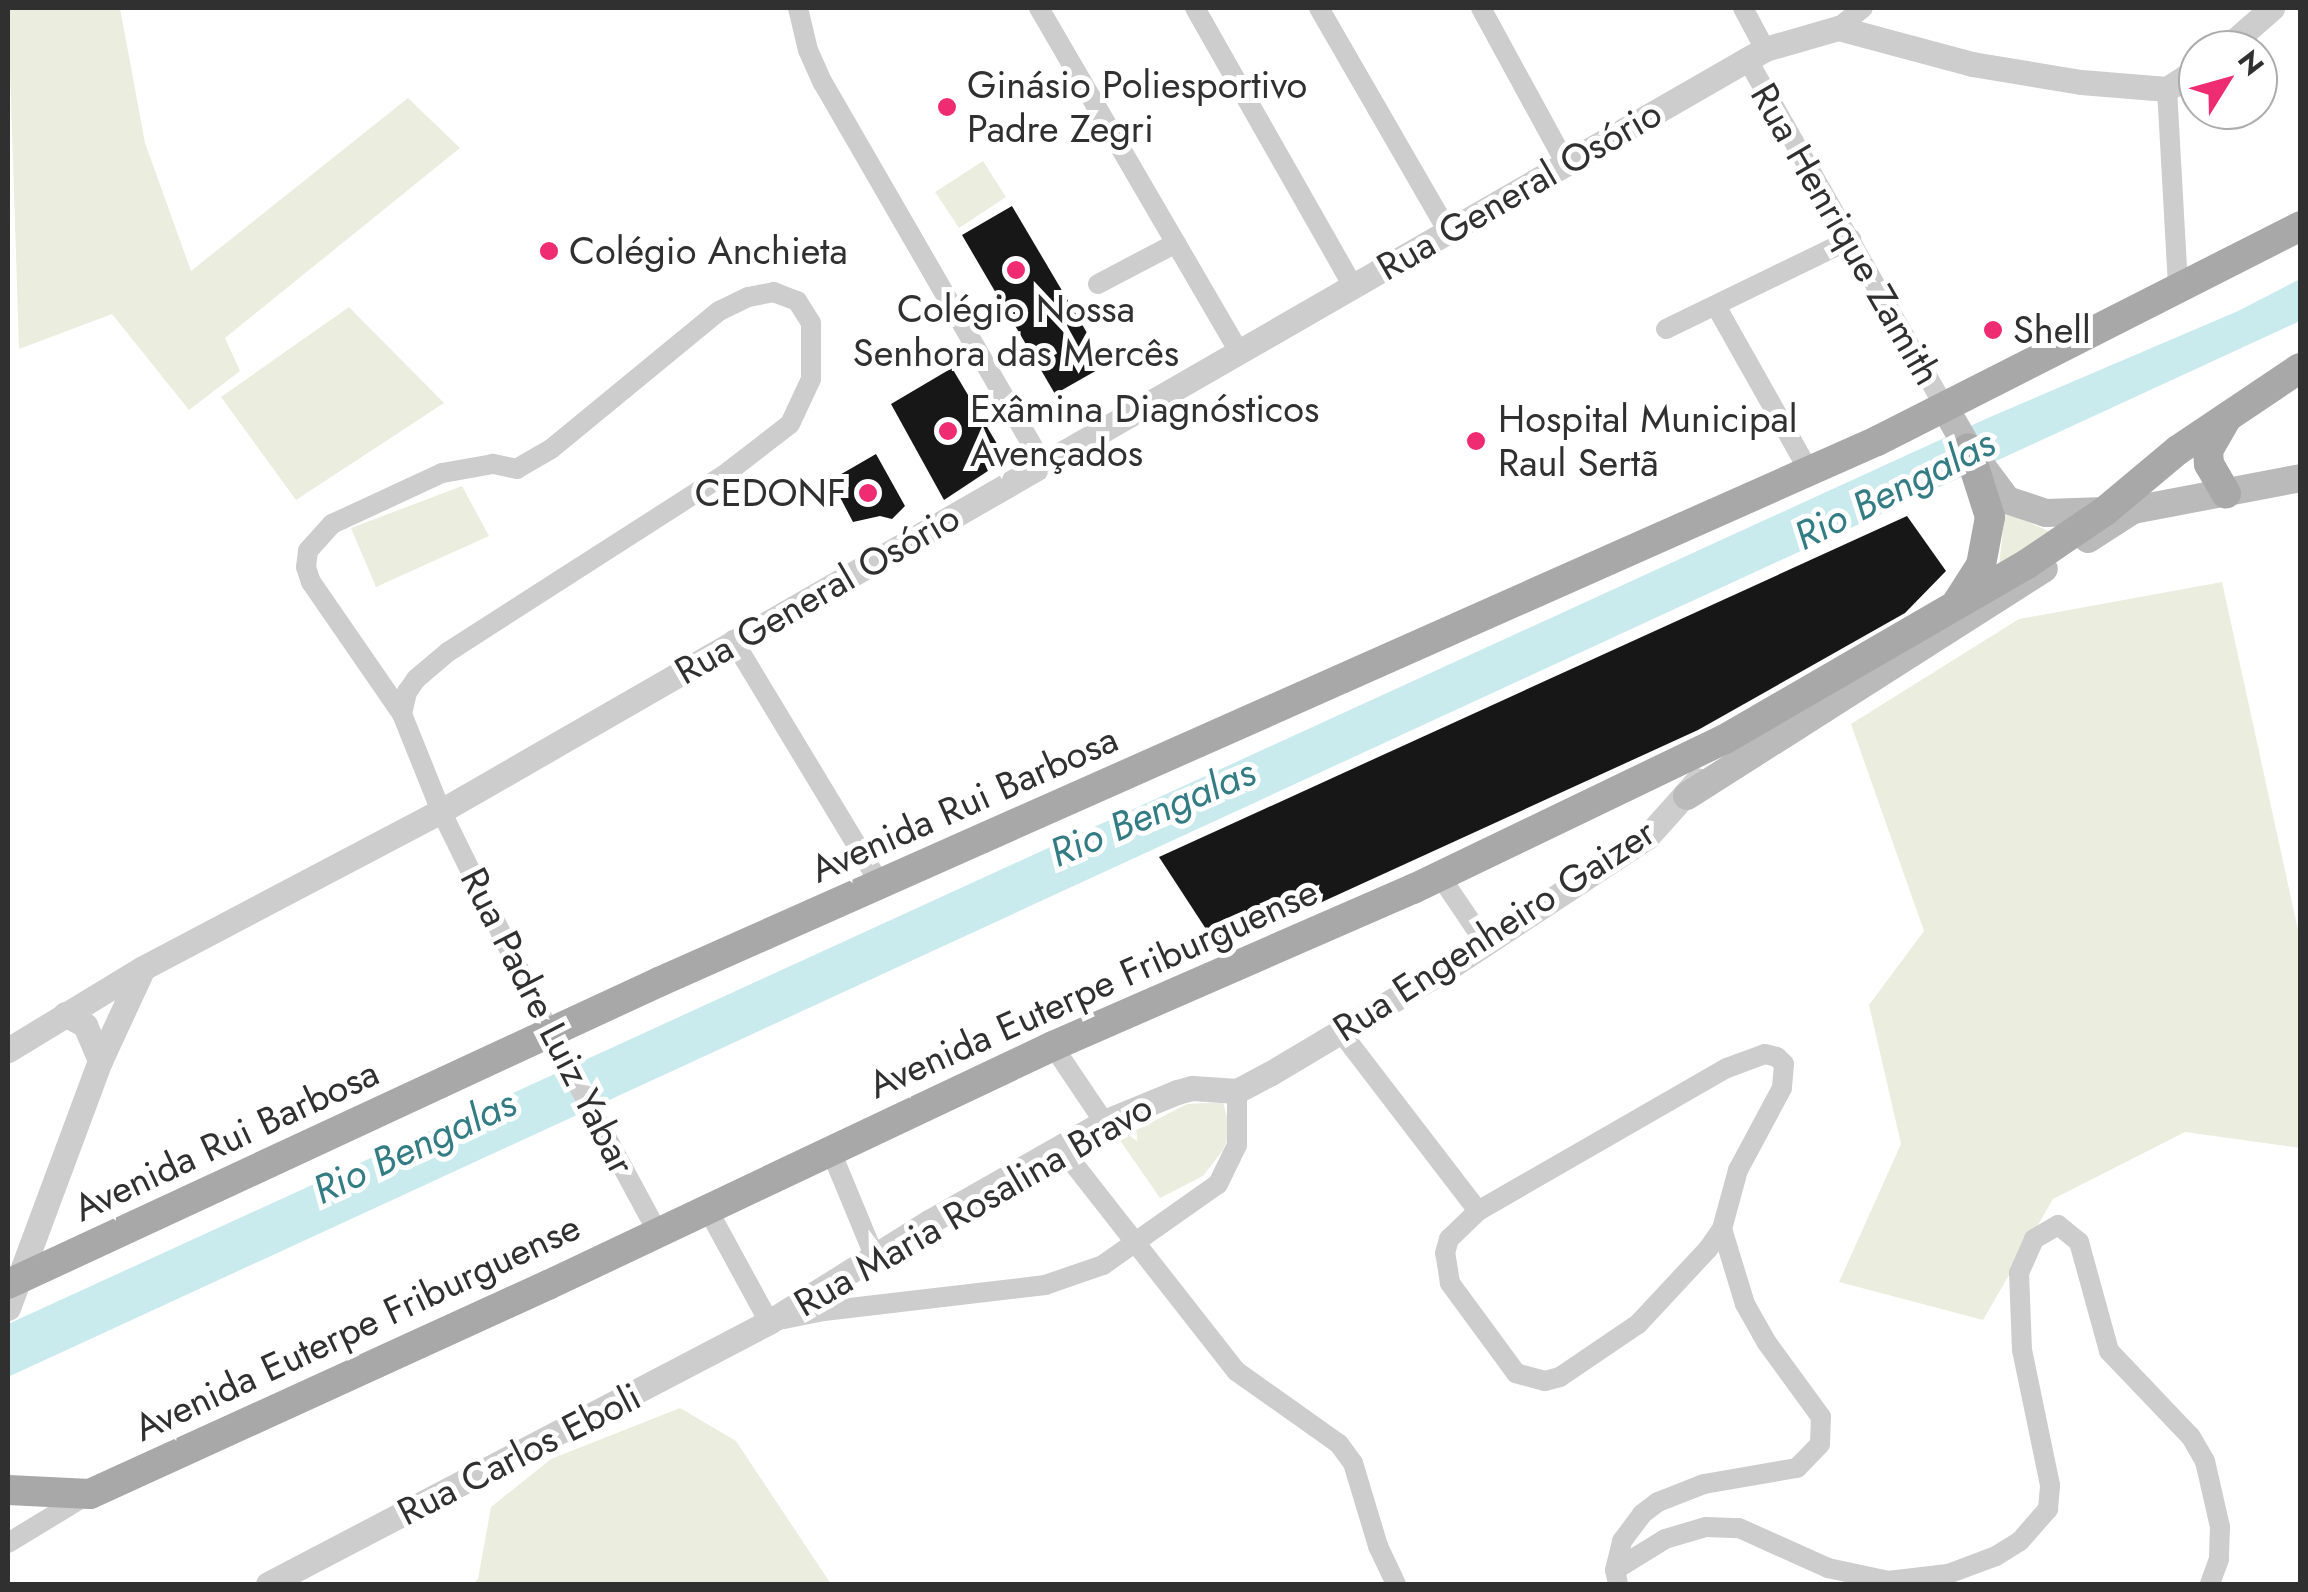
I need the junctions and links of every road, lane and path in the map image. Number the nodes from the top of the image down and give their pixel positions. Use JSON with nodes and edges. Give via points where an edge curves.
{"nodes":[{"id":1,"x":798,"y":8,"type":"edge"},
{"id":2,"x":1039,"y":8,"type":"edge"},
{"id":3,"x":1195,"y":8,"type":"edge"},
{"id":4,"x":1320,"y":8,"type":"edge"},
{"id":5,"x":1481,"y":8,"type":"edge"},
{"id":6,"x":1743,"y":8,"type":"edge"},
{"id":7,"x":1863,"y":8,"type":"edge"},
{"id":8,"x":2272,"y":8,"type":"edge"},
{"id":9,"x":1838,"y":28,"type":"junction"},
{"id":10,"x":2247,"y":30,"type":"edge"},
{"id":11,"x":1756,"y":54,"type":"junction"},
{"id":12,"x":2178,"y":82,"type":"edge"},
{"id":13,"x":2167,"y":89,"type":"junction"},
{"id":14,"x":1566,"y":166,"type":"junction"},
{"id":15,"x":2300,"y":226,"type":"edge"},
{"id":16,"x":1448,"y":231,"type":"junction"},
{"id":17,"x":1851,"y":239,"type":"junction"},
{"id":18,"x":1176,"y":243,"type":"junction"},
{"id":19,"x":1098,"y":284,"type":"dead end"},
{"id":20,"x":1353,"y":286,"type":"junction"},
{"id":21,"x":2178,"y":286,"type":"junction"},
{"id":22,"x":1716,"y":306,"type":"junction"},
{"id":23,"x":1666,"y":328,"type":"dead end"},
{"id":24,"x":1239,"y":352,"type":"junction"},
{"id":25,"x":2300,"y":368,"type":"edge"},
{"id":26,"x":1946,"y":408,"type":"junction"},
{"id":27,"x":2227,"y":418,"type":"junction"},
{"id":28,"x":1968,"y":448,"type":"junction"},
{"id":29,"x":1044,"y":466,"type":"junction"},
{"id":30,"x":1808,"y":471,"type":"junction"},
{"id":31,"x":2300,"y":478,"type":"edge"},
{"id":32,"x":2226,"y":494,"type":"junction"},
{"id":33,"x":2119,"y":510,"type":"junction"},
{"id":34,"x":1954,"y":608,"type":"junction"},
{"id":35,"x":733,"y":640,"type":"junction"},
{"id":36,"x":402,"y":714,"type":"junction"},
{"id":37,"x":1725,"y":739,"type":"junction"},
{"id":38,"x":1687,"y":796,"type":"junction"},
{"id":39,"x":440,"y":811,"type":"junction"},
{"id":40,"x":1440,"y":876,"type":"junction"},
{"id":41,"x":882,"y":885,"type":"junction"},
{"id":42,"x":1486,"y":944,"type":"junction"},
{"id":43,"x":143,"y":968,"type":"junction"},
{"id":44,"x":65,"y":1014,"type":"junction"},
{"id":45,"x":1340,"y":1030,"type":"junction"},
{"id":46,"x":550,"y":1033,"type":"junction"},
{"id":47,"x":1053,"y":1046,"type":"junction"},
{"id":48,"x":8,"y":1050,"type":"edge"},
{"id":49,"x":100,"y":1060,"type":"junction"},
{"id":50,"x":1237,"y":1091,"type":"junction"},
{"id":51,"x":1104,"y":1122,"type":"junction"},
{"id":52,"x":830,"y":1149,"type":"junction"},
{"id":53,"x":1062,"y":1149,"type":"junction"},
{"id":54,"x":708,"y":1210,"type":"junction"},
{"id":55,"x":1478,"y":1212,"type":"junction"},
{"id":56,"x":1722,"y":1229,"type":"junction"},
{"id":57,"x":657,"y":1231,"type":"junction"},
{"id":58,"x":1134,"y":1245,"type":"junction"},
{"id":59,"x":874,"y":1256,"type":"junction"},
{"id":60,"x":11,"y":1291,"type":"edge"},
{"id":61,"x":769,"y":1322,"type":"junction"},
{"id":62,"x":8,"y":1490,"type":"edge"},
{"id":63,"x":90,"y":1494,"type":"junction"},
{"id":64,"x":8,"y":1543,"type":"edge"},
{"id":65,"x":1616,"y":1577,"type":"edge"},
{"id":66,"x":268,"y":1584,"type":"edge"},
{"id":67,"x":1396,"y":1584,"type":"edge"},
{"id":68,"x":2210,"y":1584,"type":"edge"}],
"edges":[{"from":1,"to":29,"type":"street","via":[[823,83]]},
{"from":2,"to":18,"type":"street"},
{"from":3,"to":20,"type":"street"},
{"from":4,"to":16,"type":"street"},
{"from":5,"to":14,"type":"street"},
{"from":6,"to":11,"type":"street","name":"Rua Henrique Zamith"},
{"from":7,"to":9,"type":"street","name":"Rua General Osório"},
{"from":8,"to":10,"type":"street"},
{"from":9,"to":11,"type":"street","name":"Rua General Osório"},
{"from":9,"to":13,"type":"street","via":[[1972,64]]},
{"from":11,"to":14,"type":"street","name":"Rua General Osório"},
{"from":11,"to":17,"type":"street","name":"Rua Henrique Zamith"},
{"from":12,"to":13,"type":"street"},
{"from":13,"to":21,"type":"street"},
{"from":14,"to":16,"type":"street","name":"Rua General Osório"},
{"from":15,"to":21,"type":"main road","name":"Avenida Rui Barbosa"},
{"from":16,"to":20,"type":"street","name":"Rua General Osório"},
{"from":17,"to":22,"type":"street"},
{"from":17,"to":26,"type":"street","name":"Rua Henrique Zamith"},
{"from":18,"to":19,"type":"street"},
{"from":18,"to":24,"type":"street"},
{"from":20,"to":24,"type":"street","name":"Rua General Osório"},
{"from":21,"to":26,"type":"main road","name":"Avenida Rui Barbosa"},
{"from":22,"to":23,"type":"street"},
{"from":22,"to":30,"type":"street"},
{"from":24,"to":29,"type":"street","name":"Rua General Osório"},
{"from":25,"to":27,"type":"main road","name":"Avenida Euterpe Friburguense"},
{"from":26,"to":28,"type":"main road"},
{"from":26,"to":30,"type":"main road","name":"Avenida Rui Barbosa"},
{"from":27,"to":32,"type":"main road","via":[[2208,450]]},
{"from":27,"to":33,"type":"main road","name":"Avenida Euterpe Friburguense","via":[[2178,450]]},
{"from":28,"to":33,"type":"main road","via":[[2006,500],[2046,513]]},
{"from":28,"to":34,"type":"main road","via":[[1987,497],[1988,542]]},
{"from":29,"to":35,"type":"street","name":"Rua General Osório"},
{"from":30,"to":41,"type":"main road","name":"Avenida Rui Barbosa"},
{"from":31,"to":32,"type":"main road"},
{"from":32,"to":33,"type":"main road"},
{"from":33,"to":34,"type":"main road","name":"Avenida Euterpe Friburguense"},
{"from":33,"to":38,"type":"main road","via":[[1908,659]]},
{"from":34,"to":37,"type":"main road","name":"Avenida Euterpe Friburguense"},
{"from":35,"to":39,"type":"street","name":"Rua General Osório"},
{"from":35,"to":41,"type":"street"},
{"from":36,"to":36,"type":"street","name":"Rua Padre Luiz Yabar","via":[[311,582],[306,567],[315,540],[332,524],[442,474],[493,464],[517,469],[719,311],[774,292],[796,301],[811,323],[810,379],[790,424],[724,475],[448,652],[416,679]]},
{"from":36,"to":39,"type":"street","name":"Rua Padre Luiz Yabar"},
{"from":37,"to":38,"type":"street","name":"Rua Engenheiro Gaizer"},
{"from":37,"to":40,"type":"main road","name":"Avenida Euterpe Friburguense"},
{"from":38,"to":42,"type":"street","name":"Rua Engenheiro Gaizer","via":[[1647,837]]},
{"from":39,"to":43,"type":"street","name":"Rua General Osório"},
{"from":39,"to":46,"type":"street","name":"Rua Padre Luiz Yabar"},
{"from":40,"to":42,"type":"street"},
{"from":40,"to":47,"type":"main road","name":"Avenida Euterpe Friburguense"},
{"from":41,"to":46,"type":"main road","name":"Avenida Rui Barbosa"},
{"from":42,"to":45,"type":"street","name":"Rua Engenheiro Gaizer"},
{"from":43,"to":44,"type":"street","name":"Rua General Osório"},
{"from":43,"to":49,"type":"street"},
{"from":44,"to":48,"type":"street","name":"Rua General Osório"},
{"from":44,"to":49,"type":"street","via":[[85,1026]]},
{"from":45,"to":50,"type":"street","name":"Rua Engenheiro Gaizer"},
{"from":45,"to":55,"type":"street"},
{"from":46,"to":57,"type":"street","name":"Rua Padre Luiz Yabar"},
{"from":46,"to":60,"type":"main road","name":"Avenida Rui Barbosa"},
{"from":47,"to":51,"type":"street"},
{"from":47,"to":52,"type":"main road","name":"Avenida Euterpe Friburguense"},
{"from":49,"to":60,"type":"street"},
{"from":50,"to":51,"type":"street","name":"Rua Maria Rosalina Bravo","via":[[1192,1088]]},
{"from":50,"to":58,"type":"street","via":[[1237,1145],[1227,1172],[1207,1195]]},
{"from":51,"to":53,"type":"street","name":"Rua Maria Rosalina Bravo"},
{"from":52,"to":54,"type":"main road","name":"Avenida Euterpe Friburguense"},
{"from":52,"to":59,"type":"street"},
{"from":53,"to":58,"type":"street"},
{"from":53,"to":59,"type":"street","name":"Rua Maria Rosalina Bravo"},
{"from":54,"to":57,"type":"main road","name":"Avenida Euterpe Friburguense"},
{"from":54,"to":61,"type":"street"},
{"from":55,"to":56,"type":"street","via":[[1449,1240],[1450,1283],[1516,1373],[1545,1381],[1574,1371],[1638,1324]]},
{"from":55,"to":56,"type":"street","via":[[1728,1068],[1778,1056],[1782,1088],[1738,1170]]},
{"from":56,"to":65,"type":"street","via":[[1745,1304],[1822,1417],[1820,1444],[1797,1468],[1704,1484],[1658,1502],[1631,1527]]},
{"from":57,"to":63,"type":"main road","name":"Avenida Euterpe Friburguense"},
{"from":58,"to":61,"type":"street","via":[[1086,1274],[1045,1284]]},
{"from":58,"to":67,"type":"street","via":[[1236,1371],[1339,1444],[1353,1463]]},
{"from":59,"to":61,"type":"street","name":"Rua Maria Rosalina Bravo"},
{"from":61,"to":66,"type":"street","name":"Rua Carlos Eboli"},
{"from":62,"to":63,"type":"main road","name":"Avenida Euterpe Friburguense"},
{"from":63,"to":64,"type":"street","name":"Avenida Euterpe Friburguense"},
{"from":65,"to":68,"type":"street","via":[[1666,1540],[1706,1527],[1738,1528],[1828,1568],[1888,1581],[1948,1574],[2020,1541],[2048,1509],[2050,1485],[2022,1350],[2018,1273],[2034,1239],[2058,1225],[2080,1242],[2109,1352],[2191,1437],[2206,1462],[2220,1527]]}]}
